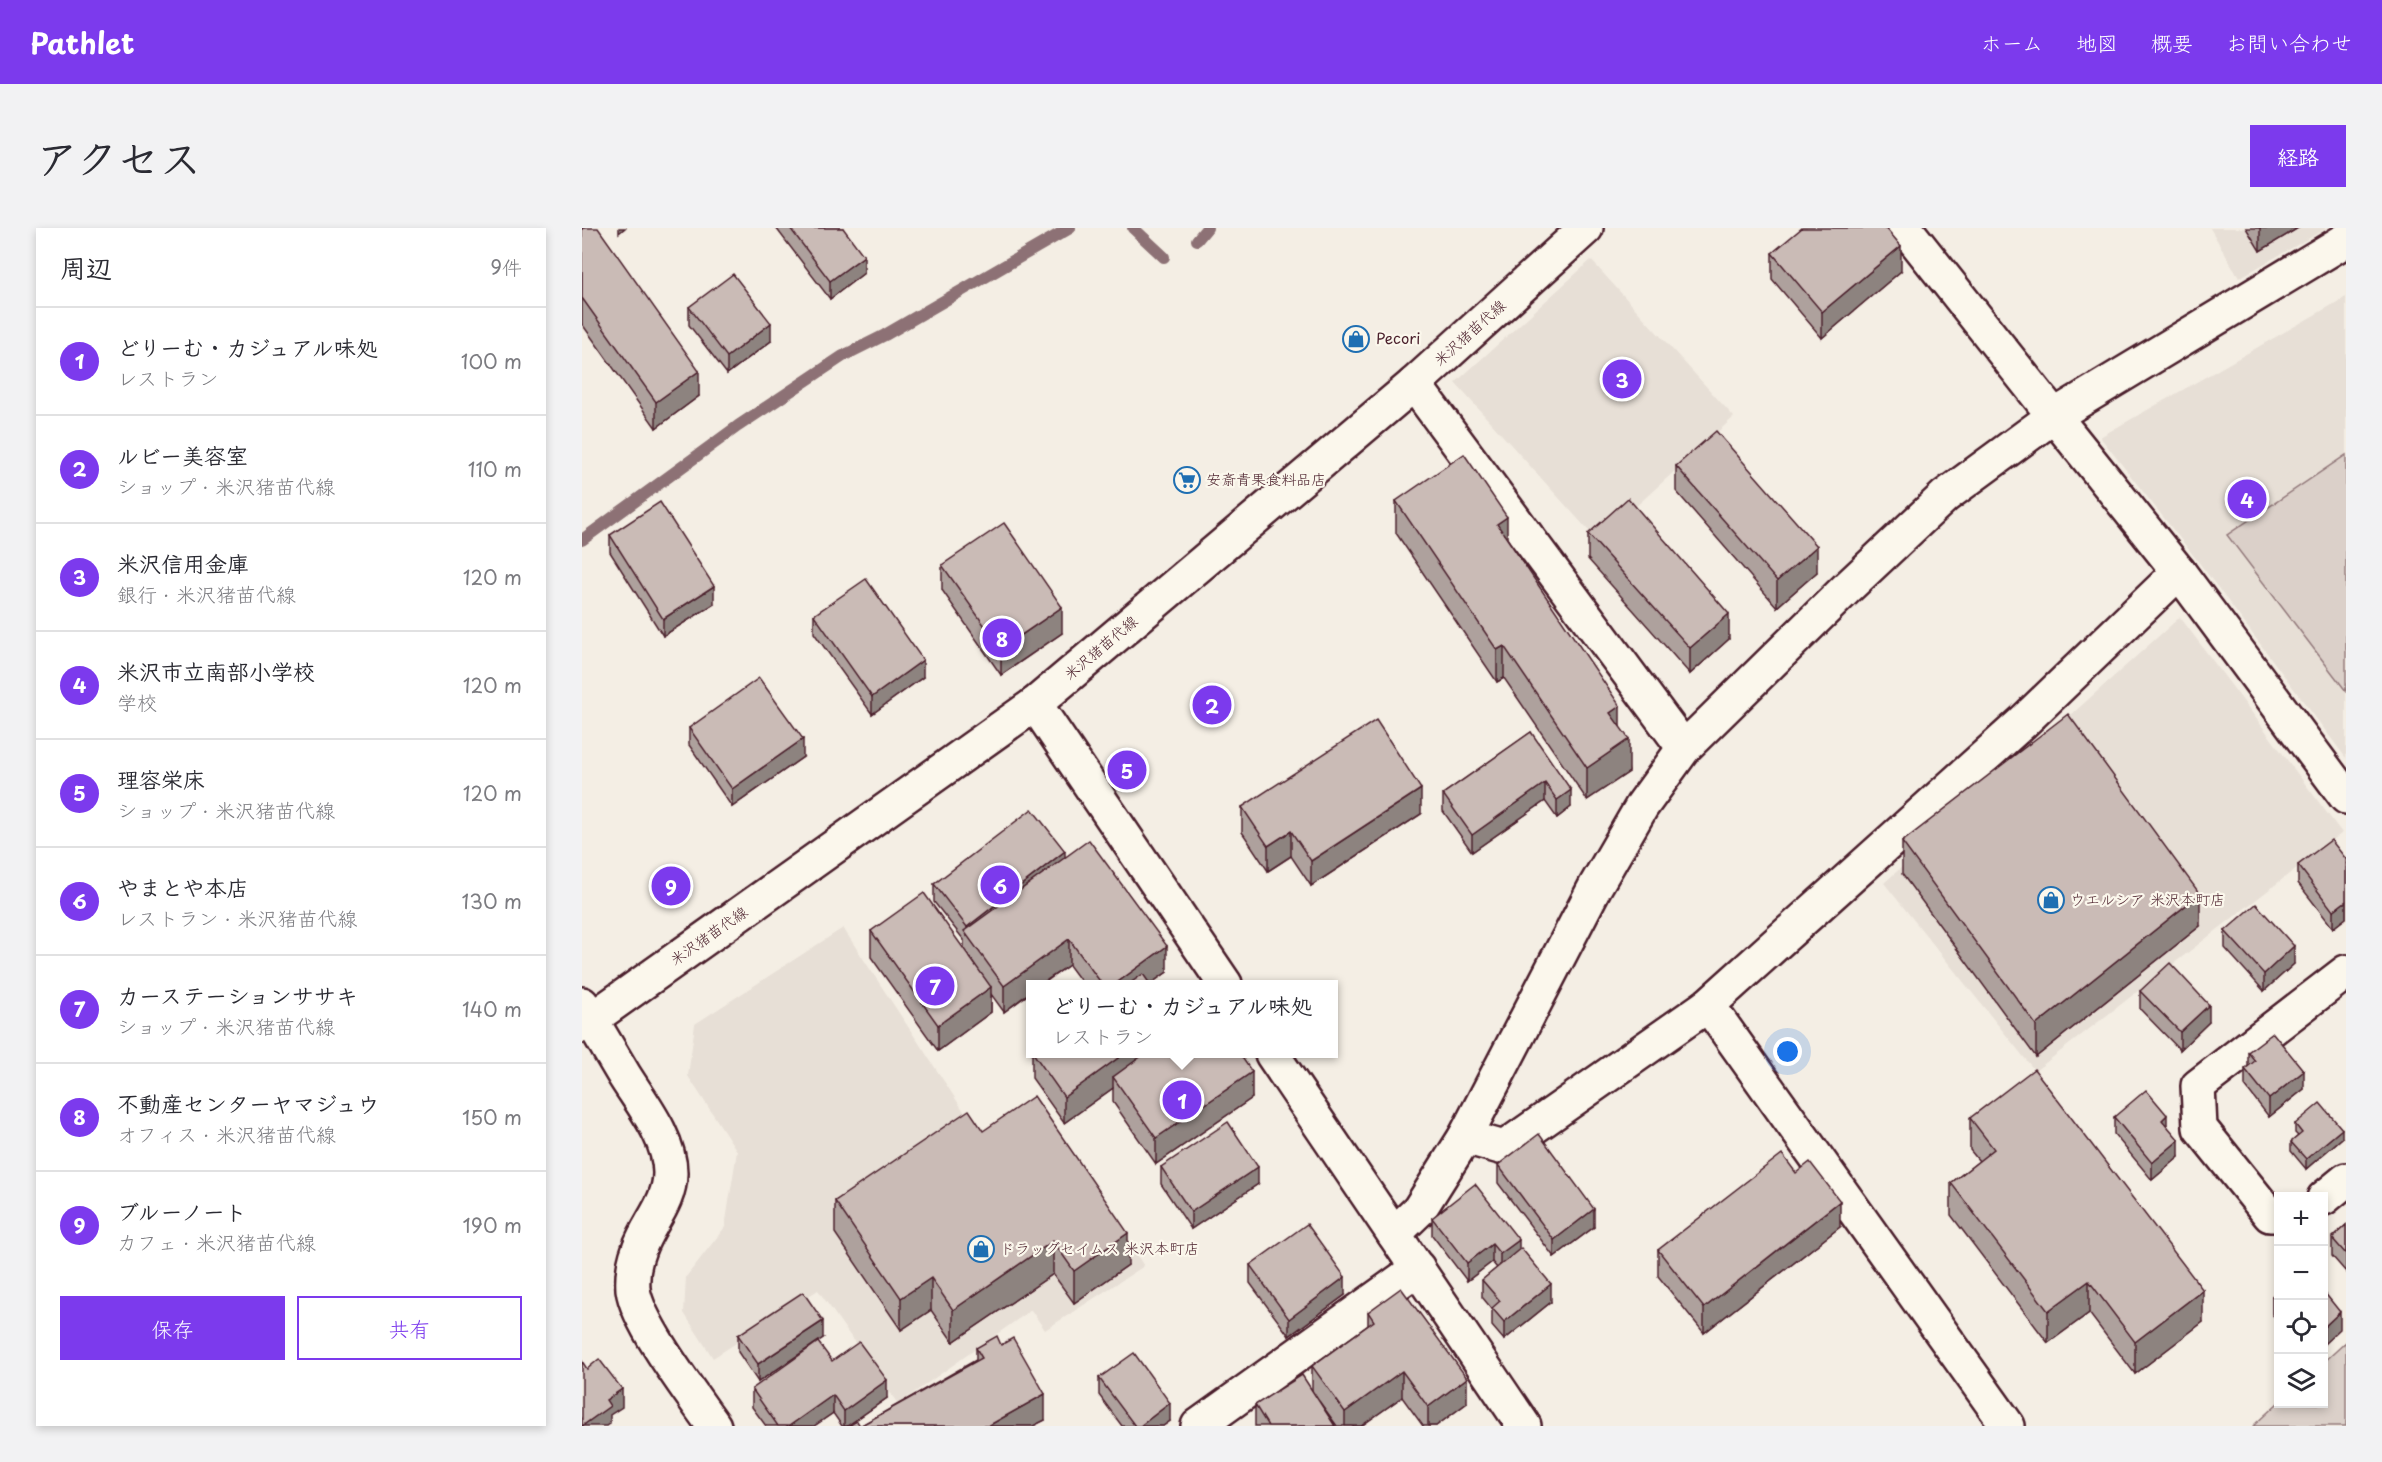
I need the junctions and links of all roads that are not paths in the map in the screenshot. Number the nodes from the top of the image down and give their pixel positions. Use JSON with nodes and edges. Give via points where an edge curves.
{"nodes":[{"id":1,"x":1586,"y":228,"type":"edge"},
{"id":2,"x":1905,"y":228,"type":"edge"},
{"id":3,"x":2346,"y":240,"type":"edge"},
{"id":4,"x":1414,"y":384,"type":"junction"},
{"id":5,"x":2054,"y":416,"type":"junction"},
{"id":6,"x":2179,"y":572,"type":"junction"},
{"id":7,"x":1035,"y":704,"type":"junction"},
{"id":8,"x":1684,"y":748,"type":"junction"},
{"id":9,"x":2346,"y":797,"type":"edge"},
{"id":10,"x":2346,"y":972,"type":"edge"},
{"id":11,"x":1222,"y":980,"type":"edge"},
{"id":12,"x":1708,"y":1005,"type":"junction"},
{"id":13,"x":585,"y":1016,"type":"edge"},
{"id":14,"x":1275,"y":1058,"type":"edge"},
{"id":15,"x":1465,"y":1137,"type":"junction"},
{"id":16,"x":2346,"y":1180,"type":"edge"},
{"id":17,"x":2328,"y":1195,"type":"edge"},
{"id":18,"x":2274,"y":1215,"type":"edge"},
{"id":19,"x":1394,"y":1234,"type":"junction"},
{"id":20,"x":1418,"y":1268,"type":"junction"},
{"id":21,"x":714,"y":1426,"type":"edge"},
{"id":22,"x":1198,"y":1426,"type":"edge"},
{"id":23,"x":1524,"y":1426,"type":"edge"},
{"id":24,"x":2008,"y":1426,"type":"edge"}],
"edges":[{"from":1,"to":4,"type":"street","name":"米沢猪苗代線"},
{"from":2,"to":5,"type":"street"},
{"from":3,"to":5,"type":"street"},
{"from":4,"to":7,"type":"street","name":"米沢猪苗代線"},
{"from":4,"to":8,"type":"street"},
{"from":5,"to":6,"type":"street"},
{"from":5,"to":8,"type":"street","via":[[1945,496]]},
{"from":6,"to":9,"type":"street"},
{"from":6,"to":12,"type":"street","via":[[2022,723]]},
{"from":7,"to":11,"type":"street"},
{"from":7,"to":13,"type":"street","name":"米沢猪苗代線"},
{"from":8,"to":15,"type":"street","via":[[1642,806],[1595,887]]},
{"from":10,"to":18,"type":"street","via":[[2198,1086],[2200,1128],[2270,1215]]},
{"from":12,"to":15,"type":"street","via":[[1504,1148]]},
{"from":12,"to":24,"type":"street"},
{"from":13,"to":21,"type":"street","via":[[648,1113],[664,1146],[670,1174],[663,1204],[633,1265],[633,1291],[642,1316]]},
{"from":14,"to":19,"type":"street"},
{"from":15,"to":19,"type":"street","via":[[1419,1210]]},
{"from":16,"to":17,"type":"street"},
{"from":19,"to":20,"type":"street"},
{"from":20,"to":22,"type":"street"},
{"from":20,"to":23,"type":"street"}]}
